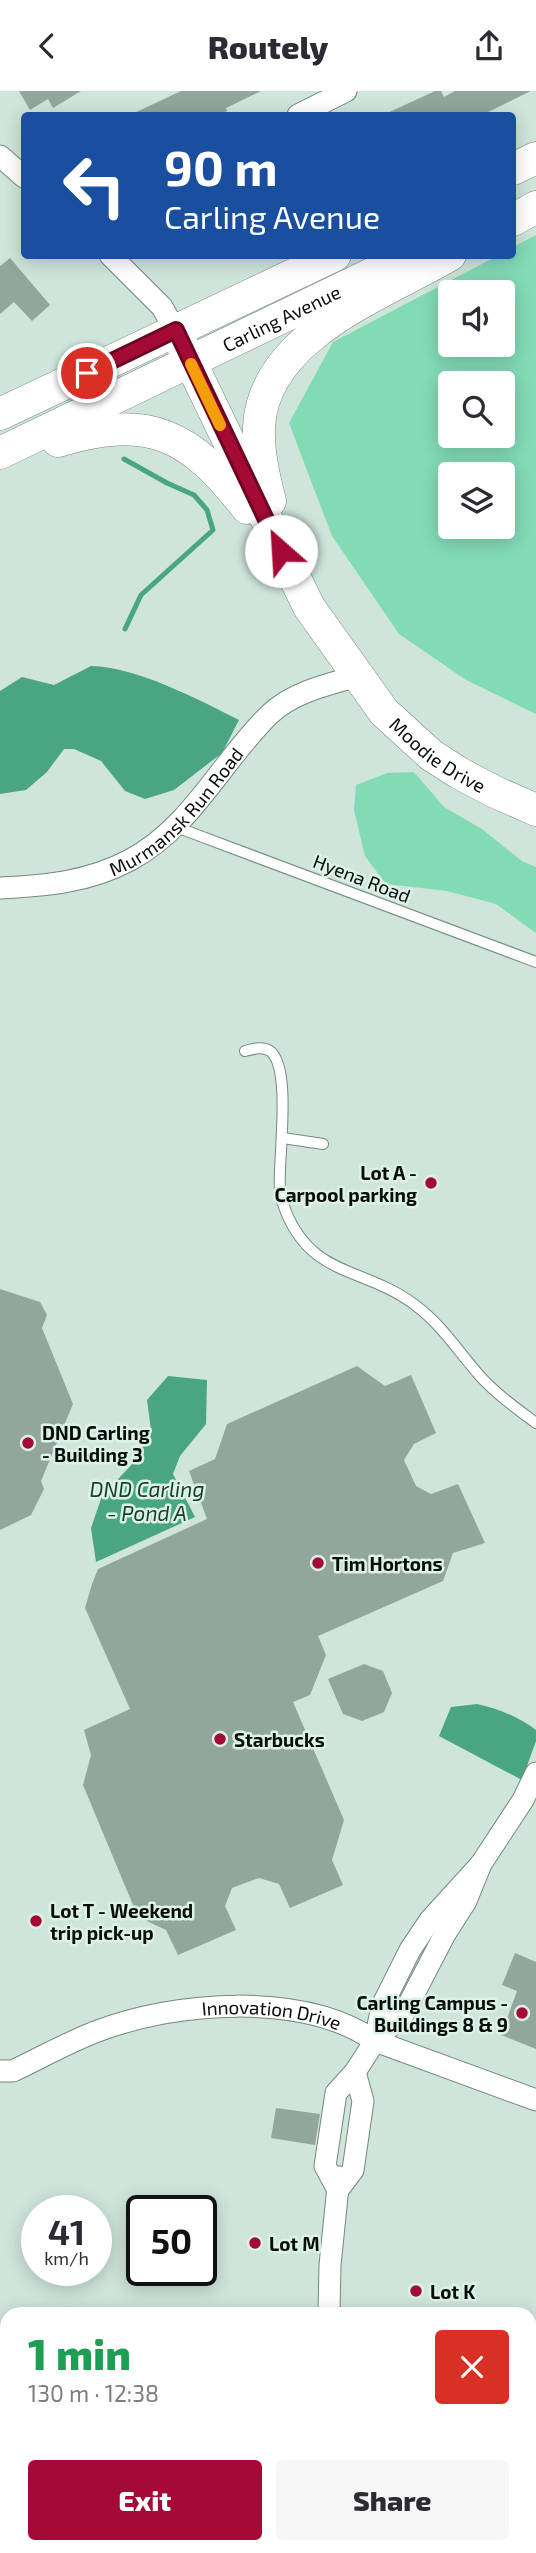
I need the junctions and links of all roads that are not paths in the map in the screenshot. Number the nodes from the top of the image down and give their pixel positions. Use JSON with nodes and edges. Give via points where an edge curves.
{"nodes":[{"id":1,"x":346,"y":91,"type":"edge"},
{"id":2,"x":304,"y":112,"type":"edge"},
{"id":3,"x":0,"y":156,"type":"edge"},
{"id":4,"x":536,"y":158,"type":"edge"},
{"id":5,"x":516,"y":168,"type":"edge"},
{"id":6,"x":21,"y":174,"type":"edge"},
{"id":7,"x":536,"y":195,"type":"edge"},
{"id":8,"x":516,"y":205,"type":"edge"},
{"id":9,"x":536,"y":207,"type":"edge"},
{"id":10,"x":516,"y":218,"type":"edge"},
{"id":11,"x":114,"y":259,"type":"edge"},
{"id":12,"x":327,"y":259,"type":"edge"},
{"id":13,"x":403,"y":259,"type":"edge"},
{"id":14,"x":443,"y":259,"type":"edge"},
{"id":15,"x":176,"y":330,"type":"junction"},
{"id":16,"x":190,"y":362,"type":"junction"},
{"id":17,"x":0,"y":414,"type":"edge"},
{"id":18,"x":0,"y":453,"type":"edge"},
{"id":19,"x":0,"y":461,"type":"edge"},
{"id":20,"x":281,"y":551,"type":"junction"},
{"id":21,"x":343,"y":680,"type":"junction"},
{"id":22,"x":536,"y":787,"type":"edge"},
{"id":23,"x":536,"y":810,"type":"edge"},
{"id":24,"x":176,"y":827,"type":"junction"},
{"id":25,"x":0,"y":888,"type":"edge"},
{"id":26,"x":536,"y":962,"type":"edge"},
{"id":27,"x":245,"y":1051,"type":"dead end"},
{"id":28,"x":283,"y":1138,"type":"junction"},
{"id":29,"x":323,"y":1144,"type":"dead end"},
{"id":30,"x":536,"y":1423,"type":"edge"},
{"id":31,"x":536,"y":1773,"type":"edge"},
{"id":32,"x":376,"y":2041,"type":"junction"},
{"id":33,"x":0,"y":2071,"type":"edge"},
{"id":34,"x":536,"y":2100,"type":"edge"},
{"id":35,"x":330,"y":2307,"type":"edge"}],
"edges":[{"from":1,"to":2,"type":"street"},
{"from":3,"to":6,"type":"street"},
{"from":4,"to":5,"type":"main road"},
{"from":7,"to":8,"type":"main road"},
{"from":9,"to":10,"type":"main road"},
{"from":11,"to":15,"type":"street","via":[[162,307]]},
{"from":12,"to":15,"type":"main road","name":"Carling Avenue"},
{"from":13,"to":16,"type":"main road","name":"Carling Avenue"},
{"from":14,"to":20,"type":"main road","via":[[322,326],[294,351],[270,386],[262,407],[260,449]]},
{"from":15,"to":16,"type":"main road","name":"Moodie Drive"},
{"from":15,"to":17,"type":"main road","name":"Carling Avenue"},
{"from":16,"to":18,"type":"main road","name":"Carling Avenue"},
{"from":16,"to":20,"type":"main road","name":"Moodie Drive"},
{"from":19,"to":20,"type":"main road","via":[[111,428],[159,433],[208,463]]},
{"from":20,"to":21,"type":"main road","name":"Moodie Drive"},
{"from":21,"to":22,"type":"main road","name":"Moodie Drive","via":[[452,746]]},
{"from":21,"to":23,"type":"main road","name":"Moodie Drive","via":[[431,755]]},
{"from":21,"to":24,"type":"street","name":"Murmansk Run Road","via":[[297,696],[271,713]]},
{"from":24,"to":25,"type":"street","name":"Murmansk Run Road","via":[[108,870],[68,882]]},
{"from":24,"to":26,"type":"lane","name":"Hyena Road"},
{"from":27,"to":28,"type":"lane","via":[[262,1048],[277,1059]]},
{"from":28,"to":29,"type":"lane"},
{"from":28,"to":30,"type":"lane","via":[[280,1195],[303,1243],[329,1263],[401,1294],[431,1317],[479,1375]]},
{"from":31,"to":32,"type":"street","via":[[481,1864],[430,1920],[411,1950],[382,2006]]},
{"from":32,"to":33,"type":"street","name":"Innovation Drive","via":[[357,2028],[308,2014],[264,2007],[211,2007],[154,2015],[96,2031],[13,2071]]},
{"from":32,"to":34,"type":"street","name":"Innovation Drive"},
{"from":32,"to":35,"type":"street","via":[[336,2093],[325,2166],[338,2190]]}]}
